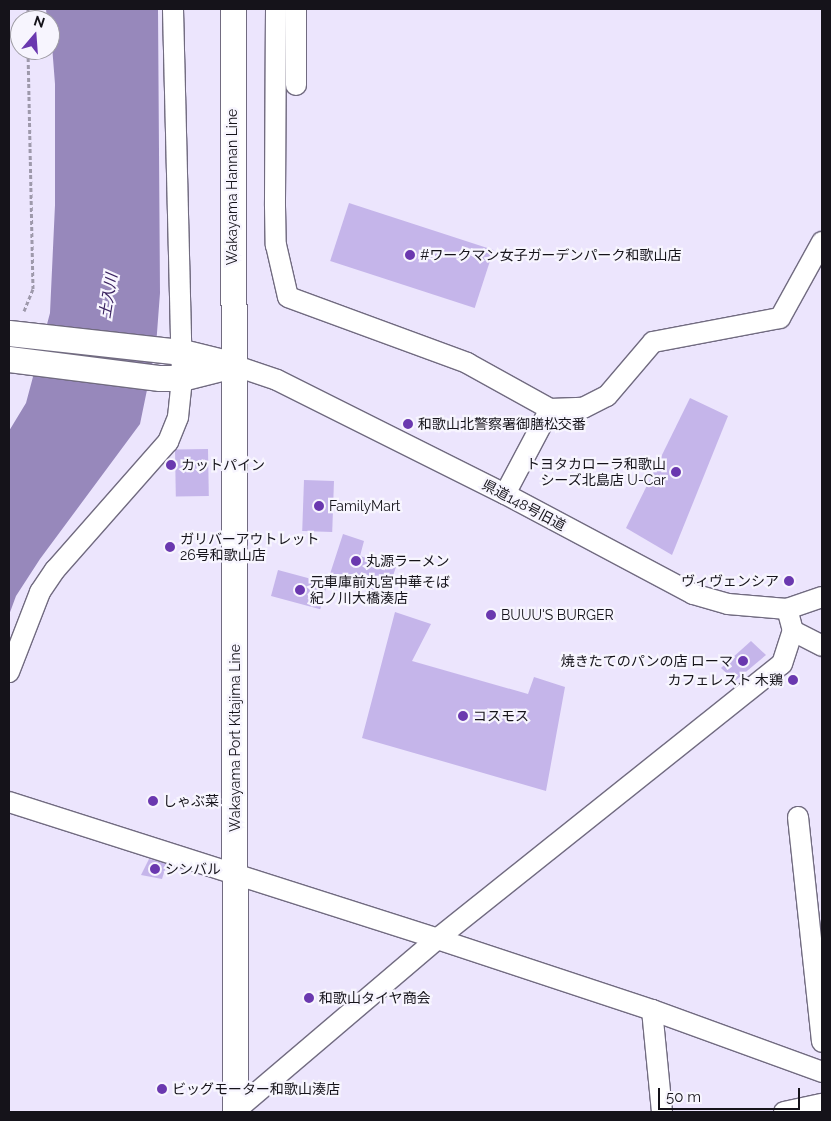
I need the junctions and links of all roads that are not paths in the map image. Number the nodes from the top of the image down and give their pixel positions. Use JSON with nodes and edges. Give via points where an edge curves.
{"nodes":[{"id":1,"x":173,"y":9,"type":"edge"},
{"id":2,"x":233,"y":9,"type":"edge"},
{"id":3,"x":276,"y":9,"type":"edge"},
{"id":4,"x":296,"y":9,"type":"edge"},
{"id":5,"x":296,"y":85,"type":"dead end"},
{"id":6,"x":822,"y":242,"type":"edge"},
{"id":7,"x":815,"y":270,"type":"edge"},
{"id":8,"x":19,"y":326,"type":"edge"},
{"id":9,"x":173,"y":352,"type":"junction"},
{"id":10,"x":17,"y":360,"type":"edge"},
{"id":11,"x":233,"y":365,"type":"junction"},
{"id":12,"x":171,"y":378,"type":"junction"},
{"id":13,"x":550,"y":409,"type":"junction"},
{"id":14,"x":505,"y":494,"type":"junction"},
{"id":15,"x":822,"y":597,"type":"edge"},
{"id":16,"x":787,"y":609,"type":"junction"},
{"id":17,"x":793,"y":630,"type":"junction"},
{"id":18,"x":822,"y":646,"type":"edge"},
{"id":19,"x":9,"y":672,"type":"edge"},
{"id":20,"x":9,"y":802,"type":"edge"},
{"id":21,"x":798,"y":817,"type":"dead end"},
{"id":22,"x":234,"y":872,"type":"junction"},
{"id":23,"x":437,"y":939,"type":"junction"},
{"id":24,"x":652,"y":1010,"type":"junction"},
{"id":25,"x":822,"y":1042,"type":"edge"},
{"id":26,"x":822,"y":1072,"type":"edge"},
{"id":27,"x":822,"y":1104,"type":"edge"},
{"id":28,"x":235,"y":1112,"type":"edge"},
{"id":29,"x":662,"y":1112,"type":"edge"},
{"id":30,"x":784,"y":1112,"type":"edge"}],
"edges":[{"from":1,"to":9,"type":"street"},
{"from":2,"to":11,"type":"main road","name":"Wakayama Hannan Line"},
{"from":3,"to":13,"type":"street","via":[[276,244],[288,297],[466,363]]},
{"from":4,"to":5,"type":"street"},
{"from":6,"to":7,"type":"street"},
{"from":7,"to":13,"type":"street","via":[[780,318],[653,342],[607,396],[583,408]]},
{"from":8,"to":9,"type":"main road"},
{"from":9,"to":11,"type":"main road"},
{"from":9,"to":12,"type":"street"},
{"from":10,"to":12,"type":"main road"},
{"from":11,"to":12,"type":"main road"},
{"from":11,"to":14,"type":"street","name":"県道148号旧道","via":[[277,380]]},
{"from":11,"to":22,"type":"main road","name":"Wakayama Port Kitajima Line"},
{"from":12,"to":19,"type":"street","via":[[178,417],[168,442],[55,570],[31,609]]},
{"from":13,"to":14,"type":"street"},
{"from":14,"to":16,"type":"street","name":"県道148号旧道","via":[[693,594],[728,604]]},
{"from":15,"to":16,"type":"street","name":"県道148号旧道"},
{"from":16,"to":17,"type":"street"},
{"from":17,"to":18,"type":"street"},
{"from":17,"to":23,"type":"street","via":[[782,664]]},
{"from":20,"to":22,"type":"street"},
{"from":21,"to":25,"type":"street"},
{"from":22,"to":23,"type":"street"},
{"from":22,"to":28,"type":"main road","name":"Wakayama Port Kitajima Line"},
{"from":23,"to":24,"type":"street"},
{"from":23,"to":28,"type":"street"},
{"from":24,"to":26,"type":"street"},
{"from":24,"to":29,"type":"street"},
{"from":27,"to":30,"type":"street"}]}
